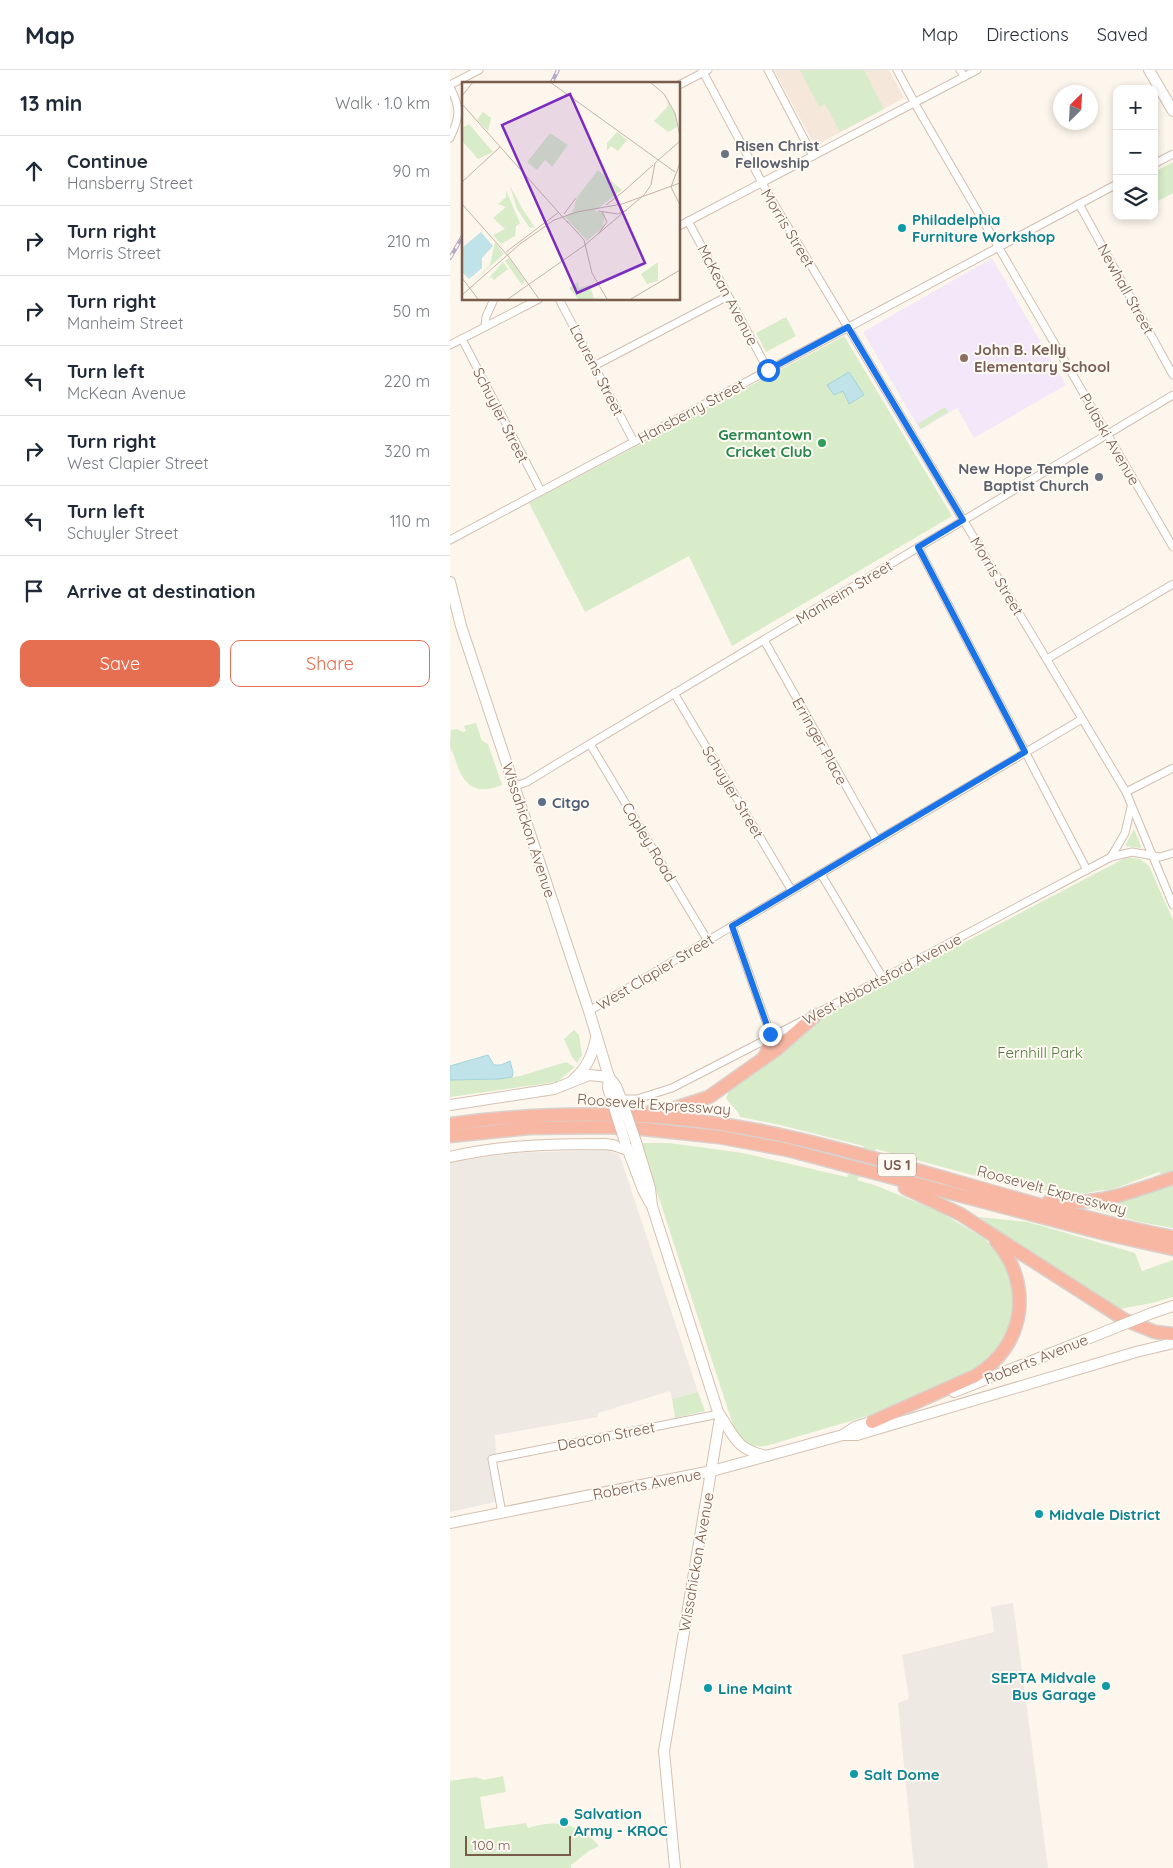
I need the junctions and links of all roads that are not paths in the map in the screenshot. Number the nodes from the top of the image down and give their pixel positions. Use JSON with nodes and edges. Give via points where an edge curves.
{"nodes":[{"id":1,"x":479,"y":70,"type":"edge"},
{"id":2,"x":768,"y":70,"type":"edge"},
{"id":3,"x":897,"y":70,"type":"edge"},
{"id":4,"x":977,"y":70,"type":"edge"},
{"id":5,"x":1149,"y":70,"type":"edge"},
{"id":6,"x":705,"y":71,"type":"edge"},
{"id":7,"x":962,"y":74,"type":"edge"},
{"id":8,"x":680,"y":84,"type":"edge"},
{"id":9,"x":450,"y":86,"type":"edge"},
{"id":10,"x":914,"y":103,"type":"junction"},
{"id":11,"x":1173,"y":111,"type":"edge"},
{"id":12,"x":450,"y":138,"type":"edge"},
{"id":13,"x":1173,"y":154,"type":"edge"},
{"id":14,"x":813,"y":156,"type":"junction"},
{"id":15,"x":1158,"y":162,"type":"edge"},
{"id":16,"x":762,"y":183,"type":"junction"},
{"id":17,"x":1113,"y":186,"type":"edge"},
{"id":18,"x":1079,"y":204,"type":"junction"},
{"id":19,"x":688,"y":221,"type":"junction"},
{"id":20,"x":680,"y":225,"type":"edge"},
{"id":21,"x":998,"y":247,"type":"junction"},
{"id":22,"x":728,"y":296,"type":"junction"},
{"id":23,"x":494,"y":300,"type":"edge"},
{"id":24,"x":537,"y":300,"type":"edge"},
{"id":25,"x":561,"y":300,"type":"edge"},
{"id":26,"x":485,"y":327,"type":"junction"},
{"id":27,"x":848,"y":327,"type":"junction"},
{"id":28,"x":462,"y":338,"type":"junction"},
{"id":29,"x":450,"y":345,"type":"edge"},
{"id":30,"x":594,"y":366,"type":"junction"},
{"id":31,"x":768,"y":370,"type":"junction"},
{"id":32,"x":1173,"y":375,"type":"edge"},
{"id":33,"x":1173,"y":395,"type":"edge"},
{"id":34,"x":1107,"y":434,"type":"junction"},
{"id":35,"x":634,"y":442,"type":"junction"},
{"id":36,"x":541,"y":491,"type":"junction"},
{"id":37,"x":963,"y":520,"type":"junction"},
{"id":38,"x":450,"y":540,"type":"edge"},
{"id":39,"x":918,"y":547,"type":"junction"},
{"id":40,"x":1173,"y":547,"type":"edge"},
{"id":41,"x":450,"y":582,"type":"edge"},
{"id":42,"x":1173,"y":584,"type":"edge"},
{"id":43,"x":764,"y":640,"type":"junction"},
{"id":44,"x":1047,"y":659,"type":"junction"},
{"id":45,"x":674,"y":693,"type":"junction"},
{"id":46,"x":1082,"y":719,"type":"junction"},
{"id":47,"x":590,"y":744,"type":"junction"},
{"id":48,"x":1025,"y":752,"type":"junction"},
{"id":49,"x":1173,"y":768,"type":"edge"},
{"id":50,"x":515,"y":786,"type":"junction"},
{"id":51,"x":1126,"y":792,"type":"junction"},
{"id":52,"x":1131,"y":804,"type":"junction"},
{"id":53,"x":876,"y":841,"type":"junction"},
{"id":54,"x":1173,"y":853,"type":"edge"},
{"id":55,"x":1111,"y":857,"type":"junction"},
{"id":56,"x":1152,"y":857,"type":"junction"},
{"id":57,"x":1087,"y":870,"type":"junction"},
{"id":58,"x":821,"y":874,"type":"junction"},
{"id":59,"x":792,"y":891,"type":"junction"},
{"id":60,"x":1173,"y":906,"type":"edge"},
{"id":61,"x":732,"y":926,"type":"junction"},
{"id":62,"x":708,"y":941,"type":"junction"},
{"id":63,"x":883,"y":978,"type":"junction"},
{"id":64,"x":589,"y":1011,"type":"junction"},
{"id":65,"x":816,"y":1015,"type":"junction"},
{"id":66,"x":596,"y":1036,"type":"junction"},
{"id":67,"x":770,"y":1038,"type":"junction"},
{"id":68,"x":762,"y":1059,"type":"junction"},
{"id":69,"x":609,"y":1077,"type":"junction"},
{"id":70,"x":571,"y":1082,"type":"junction"},
{"id":71,"x":619,"y":1102,"type":"junction"},
{"id":72,"x":450,"y":1105,"type":"edge"},
{"id":73,"x":633,"y":1116,"type":"junction"},
{"id":74,"x":450,"y":1124,"type":"edge"},
{"id":75,"x":482,"y":1132,"type":"junction"},
{"id":76,"x":450,"y":1136,"type":"edge"},
{"id":77,"x":450,"y":1142,"type":"edge"},
{"id":78,"x":630,"y":1145,"type":"junction"},
{"id":79,"x":450,"y":1157,"type":"edge"},
{"id":80,"x":864,"y":1170,"type":"junction"},
{"id":81,"x":1173,"y":1178,"type":"edge"},
{"id":82,"x":1014,"y":1198,"type":"junction"},
{"id":83,"x":983,"y":1229,"type":"junction"},
{"id":84,"x":1173,"y":1237,"type":"edge"},
{"id":85,"x":1173,"y":1249,"type":"edge"},
{"id":86,"x":1173,"y":1306,"type":"edge"},
{"id":87,"x":1173,"y":1334,"type":"edge"},
{"id":88,"x":1173,"y":1343,"type":"edge"},
{"id":89,"x":719,"y":1414,"type":"junction"},
{"id":90,"x":872,"y":1422,"type":"junction"},
{"id":91,"x":843,"y":1435,"type":"junction"},
{"id":92,"x":768,"y":1456,"type":"junction"},
{"id":93,"x":712,"y":1471,"type":"junction"},
{"id":94,"x":502,"y":1513,"type":"junction"},
{"id":95,"x":450,"y":1523,"type":"edge"},
{"id":96,"x":675,"y":1868,"type":"edge"}],
"edges":[{"from":1,"to":9,"type":"street"},
{"from":2,"to":14,"type":"street"},
{"from":3,"to":10,"type":"street","name":"Pulaski Avenue"},
{"from":4,"to":7,"type":"street"},
{"from":5,"to":11,"type":"street"},
{"from":6,"to":8,"type":"street"},
{"from":6,"to":16,"type":"street","name":"Morris Street"},
{"from":7,"to":10,"type":"street"},
{"from":9,"to":12,"type":"street","via":[[459,113]]},
{"from":10,"to":14,"type":"street"},
{"from":10,"to":21,"type":"street","name":"Pulaski Avenue"},
{"from":13,"to":15,"type":"street"},
{"from":14,"to":16,"type":"street"},
{"from":16,"to":19,"type":"street"},
{"from":16,"to":27,"type":"street","name":"Morris Street"},
{"from":17,"to":18,"type":"street","name":"Hansberry Street"},
{"from":18,"to":21,"type":"street","name":"Hansberry Street"},
{"from":18,"to":32,"type":"street","name":"Newhall Street"},
{"from":19,"to":20,"type":"street"},
{"from":19,"to":22,"type":"street","name":"McKean Avenue"},
{"from":21,"to":27,"type":"street","name":"Hansberry Street"},
{"from":21,"to":34,"type":"street","name":"Pulaski Avenue"},
{"from":22,"to":30,"type":"street"},
{"from":22,"to":31,"type":"street","name":"McKean Avenue"},
{"from":23,"to":26,"type":"street"},
{"from":24,"to":26,"type":"street"},
{"from":25,"to":30,"type":"street","name":"Laurens Street"},
{"from":26,"to":28,"type":"street"},
{"from":27,"to":31,"type":"street","name":"Hansberry Street"},
{"from":27,"to":37,"type":"street","name":"Morris Street"},
{"from":28,"to":29,"type":"street"},
{"from":28,"to":36,"type":"street","name":"Schuyler Street"},
{"from":30,"to":35,"type":"street","name":"Laurens Street"},
{"from":31,"to":35,"type":"street","name":"Hansberry Street"},
{"from":33,"to":34,"type":"street","name":"Manheim Street"},
{"from":34,"to":37,"type":"street","name":"Manheim Street"},
{"from":34,"to":40,"type":"street","name":"Pulaski Avenue"},
{"from":35,"to":36,"type":"street","name":"Hansberry Street"},
{"from":36,"to":38,"type":"street","name":"Hansberry Street"},
{"from":37,"to":39,"type":"street","name":"Manheim Street"},
{"from":37,"to":44,"type":"street","name":"Morris Street"},
{"from":39,"to":43,"type":"street","name":"Manheim Street"},
{"from":39,"to":48,"type":"street"},
{"from":41,"to":50,"type":"street","name":"Wissahickon Avenue","via":[[461,626]]},
{"from":42,"to":44,"type":"street"},
{"from":43,"to":45,"type":"street","name":"Manheim Street"},
{"from":43,"to":53,"type":"street","name":"Erringer Place"},
{"from":44,"to":46,"type":"street","name":"Morris Street"},
{"from":45,"to":47,"type":"street","name":"Manheim Street"},
{"from":45,"to":59,"type":"street","name":"Schuyler Street"},
{"from":46,"to":48,"type":"street","name":"West Clapier Street"},
{"from":46,"to":51,"type":"street","name":"Morris Street"},
{"from":47,"to":50,"type":"street","name":"Manheim Street"},
{"from":47,"to":62,"type":"street","name":"Copley Road"},
{"from":48,"to":53,"type":"street","name":"West Clapier Street"},
{"from":48,"to":57,"type":"street"},
{"from":49,"to":51,"type":"street"},
{"from":50,"to":64,"type":"street","name":"Wissahickon Avenue"},
{"from":51,"to":52,"type":"street","name":"Morris Street"},
{"from":52,"to":55,"type":"street","via":[[1125,833]]},
{"from":52,"to":56,"type":"street","name":"Morris Street"},
{"from":53,"to":58,"type":"street","name":"West Clapier Street"},
{"from":54,"to":56,"type":"street","name":"West Abbottsford Avenue"},
{"from":55,"to":56,"type":"street","name":"West Abbottsford Avenue","via":[[1128,852]]},
{"from":55,"to":57,"type":"street","name":"West Abbottsford Avenue"},
{"from":56,"to":60,"type":"street","name":"Morris Street"},
{"from":57,"to":63,"type":"street","name":"West Abbottsford Avenue"},
{"from":58,"to":59,"type":"street","name":"West Clapier Street"},
{"from":58,"to":63,"type":"street"},
{"from":59,"to":61,"type":"street","name":"West Clapier Street"},
{"from":61,"to":62,"type":"street","name":"West Clapier Street"},
{"from":61,"to":67,"type":"street"},
{"from":62,"to":64,"type":"street","name":"West Clapier Street"},
{"from":63,"to":65,"type":"street","name":"West Abbottsford Avenue"},
{"from":64,"to":66,"type":"street","name":"Wissahickon Avenue"},
{"from":65,"to":67,"type":"street","name":"West Abbottsford Avenue"},
{"from":65,"to":68,"type":"highway"},
{"from":66,"to":69,"type":"street","name":"Wissahickon Avenue"},
{"from":66,"to":70,"type":"street","via":[[587,1065]]},
{"from":67,"to":68,"type":"highway"},
{"from":67,"to":71,"type":"street","name":"West Abbottsford Avenue","via":[[672,1088]]},
{"from":68,"to":73,"type":"highway","via":[[700,1101]]},
{"from":69,"to":70,"type":"street","via":[[589,1075]]},
{"from":69,"to":71,"type":"street","name":"Wissahickon Avenue","via":[[608,1088]]},
{"from":70,"to":72,"type":"street","via":[[554,1089]]},
{"from":71,"to":78,"type":"street","name":"Wissahickon Avenue","bridge":true},
{"from":73,"to":74,"type":"highway","name":"Roosevelt Expressway","number":"US 1","via":[[533,1115]]},
{"from":73,"to":82,"type":"highway","name":"Roosevelt Expressway","number":"US 1","via":[[700,1122],[785,1136]]},
{"from":75,"to":76,"type":"highway","name":"Roosevelt Expressway","number":"US 1"},
{"from":75,"to":77,"type":"highway"},
{"from":75,"to":80,"type":"highway","name":"Roosevelt Expressway","number":"US 1","via":[[573,1127],[668,1131],[768,1145]]},
{"from":78,"to":79,"type":"street","via":[[537,1145],[494,1148]]},
{"from":78,"to":89,"type":"street","name":"Wissahickon Avenue","via":[[650,1188],[652,1206]]},
{"from":80,"to":83,"type":"highway","via":[[938,1202]]},
{"from":80,"to":85,"type":"highway","name":"Roosevelt Expressway","number":"US 1"},
{"from":81,"to":82,"type":"highway","via":[[1098,1201],[1073,1203]]},
{"from":82,"to":84,"type":"highway","name":"Roosevelt Expressway","number":"US 1"},
{"from":83,"to":87,"type":"highway","via":[[1125,1320],[1155,1332]]},
{"from":83,"to":90,"type":"highway","via":[[1008,1257],[1018,1283],[1018,1320],[1008,1344],[983,1371]]},
{"from":86,"to":90,"type":"street","name":"Roberts Avenue","bridge":true},
{"from":88,"to":91,"type":"street","name":"Roberts Avenue","via":[[857,1435]]},
{"from":89,"to":92,"type":"street","via":[[738,1443],[750,1451]]},
{"from":89,"to":93,"type":"street","name":"Wissahickon Avenue"},
{"from":89,"to":94,"type":"street","name":"Deacon Street","via":[[492,1459]]},
{"from":90,"to":91,"type":"street","name":"Roberts Avenue"},
{"from":91,"to":92,"type":"street","name":"Roberts Avenue"},
{"from":92,"to":93,"type":"street","name":"Roberts Avenue"},
{"from":93,"to":94,"type":"street","name":"Roberts Avenue"},
{"from":93,"to":96,"type":"street","name":"Wissahickon Avenue","via":[[664,1750]]},
{"from":94,"to":95,"type":"street","name":"Roberts Avenue"}]}
